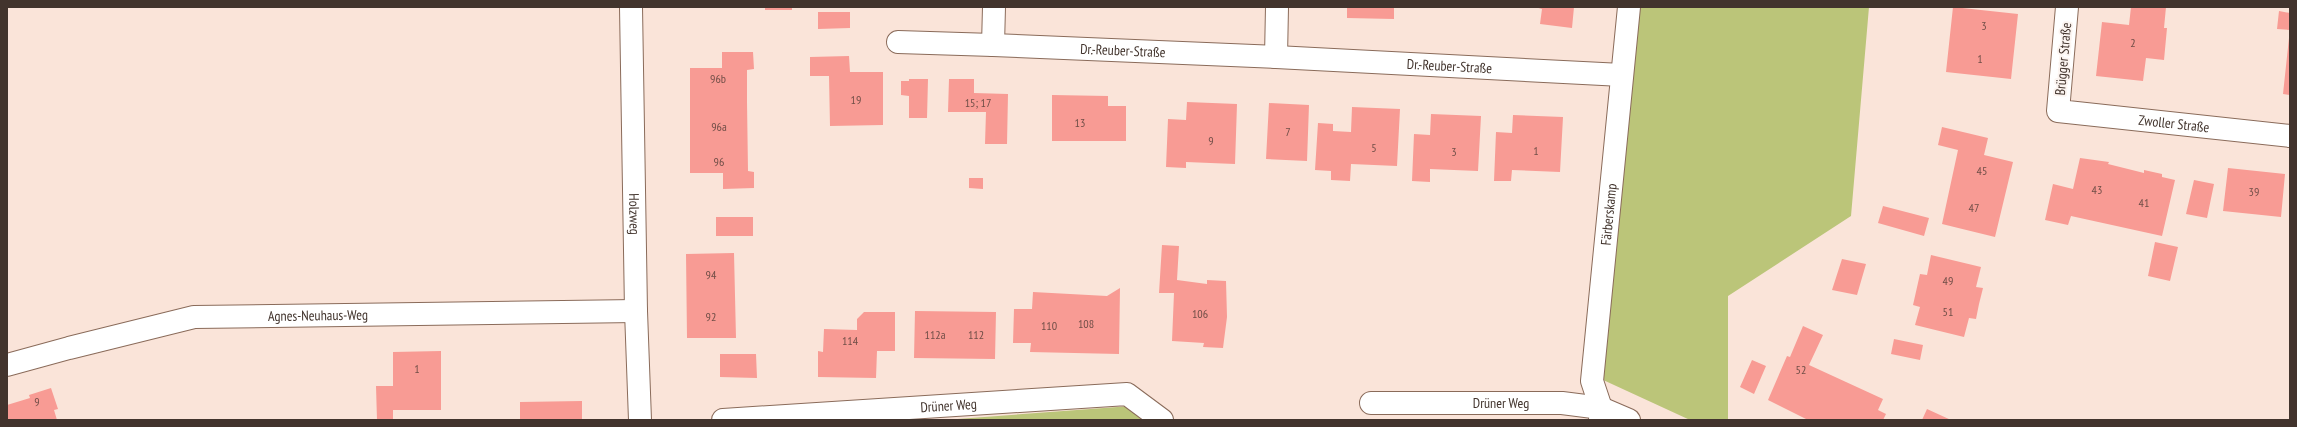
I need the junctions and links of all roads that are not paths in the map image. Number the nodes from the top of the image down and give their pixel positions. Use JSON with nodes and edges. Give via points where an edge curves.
{"nodes":[{"id":1,"x":631,"y":7,"type":"edge"},
{"id":2,"x":994,"y":7,"type":"edge"},
{"id":3,"x":1277,"y":7,"type":"edge"},
{"id":4,"x":1629,"y":7,"type":"edge"},
{"id":5,"x":2067,"y":7,"type":"edge"},
{"id":6,"x":898,"y":42,"type":"dead end"},
{"id":7,"x":994,"y":46,"type":"junction"},
{"id":8,"x":1276,"y":57,"type":"junction"},
{"id":9,"x":1622,"y":75,"type":"junction"},
{"id":10,"x":2058,"y":111,"type":"joint"},
{"id":11,"x":2290,"y":136,"type":"edge"},
{"id":12,"x":636,"y":312,"type":"junction"},
{"id":13,"x":7,"y":365,"type":"edge"},
{"id":14,"x":1371,"y":403,"type":"dead end"},
{"id":15,"x":1601,"y":414,"type":"edge"},
{"id":16,"x":640,"y":420,"type":"edge"},
{"id":17,"x":723,"y":420,"type":"edge"},
{"id":18,"x":1162,"y":420,"type":"edge"},
{"id":19,"x":1629,"y":420,"type":"edge"}],
"edges":[{"from":1,"to":12,"type":"street","name":"Holzweg"},
{"from":2,"to":7,"type":"street"},
{"from":3,"to":8,"type":"street"},
{"from":4,"to":9,"type":"street","name":"Färberskamp"},
{"from":5,"to":10,"type":"street","name":"Brügger Straße"},
{"from":6,"to":7,"type":"street","name":"Dr.-Reuber-Straße"},
{"from":7,"to":8,"type":"street","name":"Dr.-Reuber-Straße"},
{"from":8,"to":9,"type":"street","name":"Dr.-Reuber-Straße"},
{"from":9,"to":15,"type":"street","name":"Färberskamp","via":[[1592,381]]},
{"from":10,"to":11,"type":"street","name":"Zwoller Straße"},
{"from":12,"to":13,"type":"street","name":"Agnes-Neuhaus-Weg","via":[[194,317]]},
{"from":12,"to":16,"type":"street","name":"Holzweg"},
{"from":14,"to":15,"type":"street","name":"Drüner Weg","via":[[1562,403]]},
{"from":15,"to":19,"type":"street","name":"Drüner Weg"},
{"from":17,"to":18,"type":"street","name":"Drüner Weg","via":[[1127,394]]}]}
